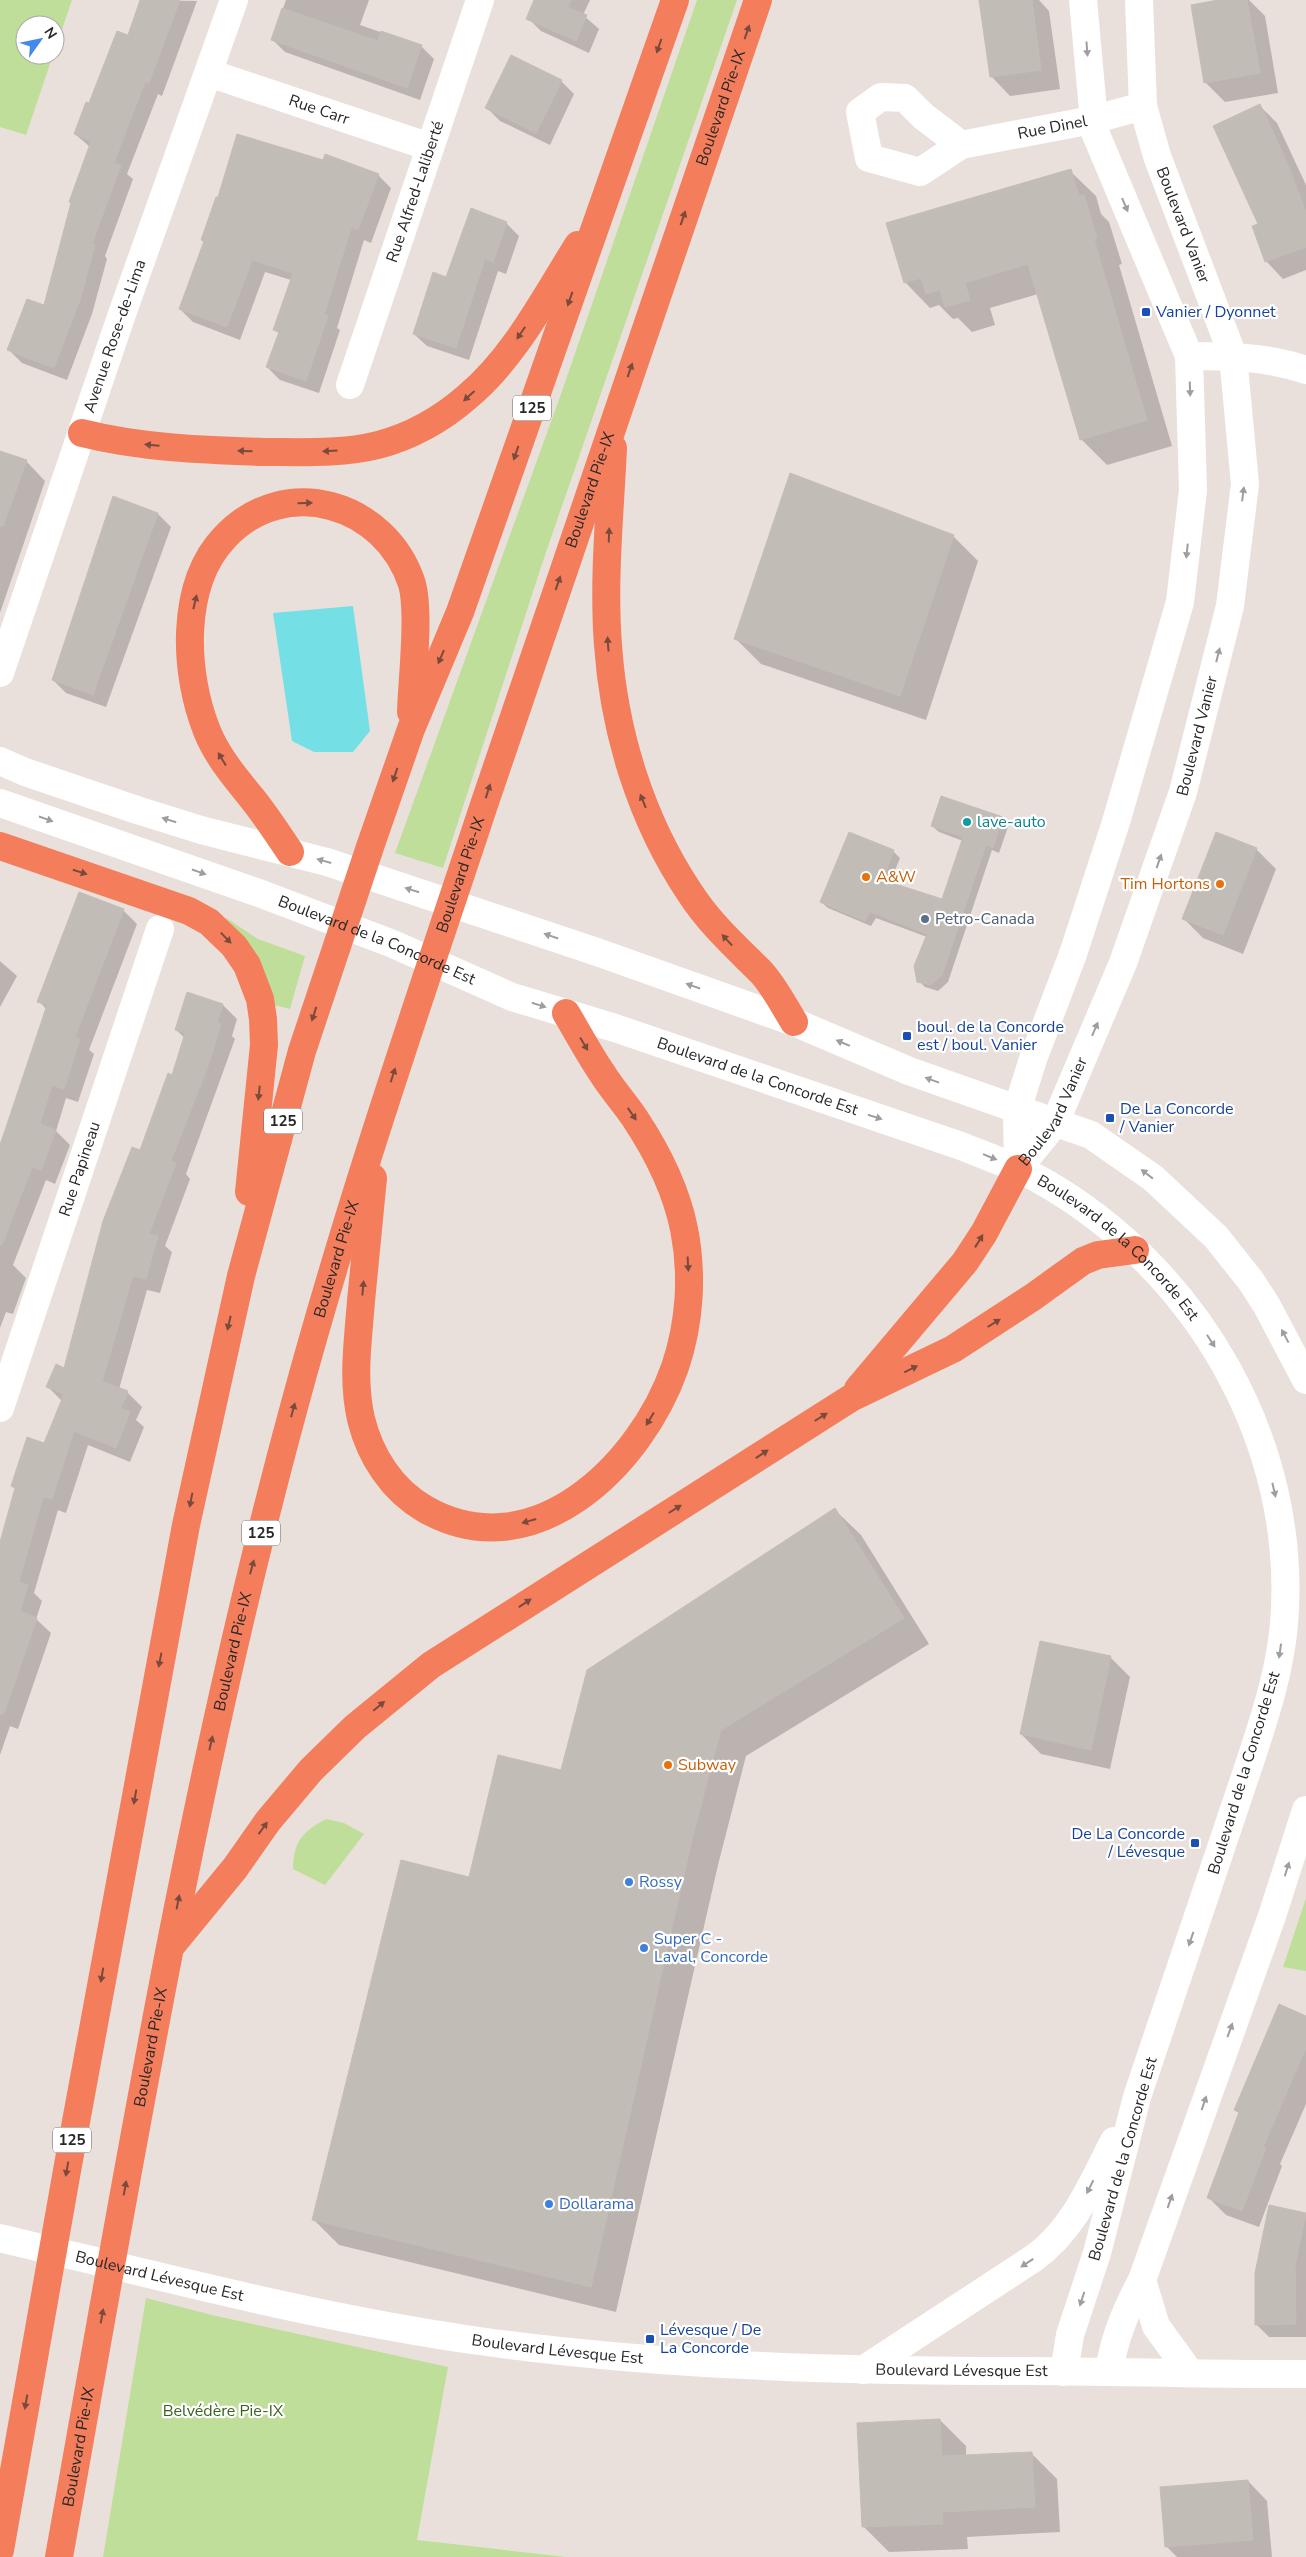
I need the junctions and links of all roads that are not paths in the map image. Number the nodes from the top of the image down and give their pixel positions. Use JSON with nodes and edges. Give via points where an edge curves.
{"nodes":[{"id":1,"x":234,"y":0,"type":"edge"},
{"id":2,"x":480,"y":0,"type":"edge"},
{"id":3,"x":675,"y":0,"type":"edge"},
{"id":4,"x":758,"y":0,"type":"edge"},
{"id":5,"x":1083,"y":0,"type":"edge"},
{"id":6,"x":1139,"y":0,"type":"edge"},
{"id":7,"x":209,"y":73,"type":"junction"},
{"id":8,"x":1143,"y":106,"type":"junction"},
{"id":9,"x":1092,"y":120,"type":"junction"},
{"id":10,"x":961,"y":145,"type":"dead end"},
{"id":11,"x":430,"y":146,"type":"junction"},
{"id":12,"x":604,"y":204,"type":"junction"},
{"id":13,"x":1189,"y":356,"type":"junction"},
{"id":14,"x":1233,"y":356,"type":"junction"},
{"id":15,"x":1306,"y":370,"type":"edge"},
{"id":16,"x":350,"y":385,"type":"dead end"},
{"id":17,"x":614,"y":416,"type":"junction"},
{"id":18,"x":82,"y":434,"type":"junction"},
{"id":19,"x":0,"y":673,"type":"edge"},
{"id":20,"x":411,"y":729,"type":"junction"},
{"id":21,"x":0,"y":761,"type":"edge"},
{"id":22,"x":0,"y":803,"type":"edge"},
{"id":23,"x":0,"y":846,"type":"edge"},
{"id":24,"x":290,"y":852,"type":"junction"},
{"id":25,"x":160,"y":928,"type":"dead end"},
{"id":26,"x":566,"y":1013,"type":"junction"},
{"id":27,"x":794,"y":1022,"type":"junction"},
{"id":28,"x":1017,"y":1110,"type":"junction"},
{"id":29,"x":378,"y":1122,"type":"junction"},
{"id":30,"x":1056,"y":1123,"type":"junction"},
{"id":31,"x":1018,"y":1169,"type":"junction"},
{"id":32,"x":1135,"y":1250,"type":"junction"},
{"id":33,"x":241,"y":1276,"type":"junction"},
{"id":34,"x":1306,"y":1380,"type":"edge"},
{"id":35,"x":851,"y":1398,"type":"junction"},
{"id":36,"x":0,"y":1408,"type":"edge"},
{"id":37,"x":1306,"y":1810,"type":"edge"},
{"id":38,"x":169,"y":1950,"type":"junction"},
{"id":39,"x":1137,"y":2097,"type":"junction"},
{"id":40,"x":0,"y":2238,"type":"edge"},
{"id":41,"x":1142,"y":2280,"type":"junction"},
{"id":42,"x":863,"y":2370,"type":"junction"},
{"id":43,"x":1064,"y":2372,"type":"junction"},
{"id":44,"x":1108,"y":2372,"type":"junction"},
{"id":45,"x":1190,"y":2373,"type":"junction"},
{"id":46,"x":1306,"y":2374,"type":"edge"},
{"id":47,"x":0,"y":2550,"type":"edge"},
{"id":48,"x":59,"y":2557,"type":"edge"}],
"edges":[{"from":1,"to":7,"type":"street","name":"Avenue Rose-de-Lima"},
{"from":2,"to":11,"type":"street","name":"Rue Alfred-Laliberté"},
{"from":3,"to":12,"type":"highway","number":"125","one_way":true},
{"from":17,"to":4,"type":"highway","name":"Boulevard Pie-IX","number":"125","one_way":true},
{"from":5,"to":9,"type":"street","name":"Boulevard Vanier","one_way":true},
{"from":6,"to":8,"type":"street","name":"Boulevard Vanier"},
{"from":7,"to":11,"type":"street","name":"Rue Carr"},
{"from":7,"to":18,"type":"street","name":"Avenue Rose-de-Lima"},
{"from":8,"to":9,"type":"street","name":"Rue Dinel"},
{"from":8,"to":14,"type":"street","name":"Boulevard Vanier","via":[[1157,156]]},
{"from":9,"to":10,"type":"street","name":"Rue Dinel"},
{"from":9,"to":13,"type":"street","name":"Boulevard Vanier","one_way":true},
{"from":11,"to":16,"type":"street","name":"Rue Alfred-Laliberté"},
{"from":12,"to":18,"type":"highway","one_way":true,"via":[[502,360],[457,406],[406,435],[370,447],[289,452],[200,449],[120,442]]},
{"from":12,"to":20,"type":"highway","number":"125","one_way":true,"via":[[460,612]]},
{"from":13,"to":14,"type":"street"},
{"from":13,"to":28,"type":"street","name":"Boulevard Vanier","one_way":true,"via":[[1193,490],[1183,592],[1116,822]]},
{"from":14,"to":15,"type":"street"},
{"from":30,"to":14,"type":"street","name":"Boulevard Vanier","one_way":true,"via":[[1123,963],[1182,792],[1230,606],[1245,484]]},
{"from":27,"to":17,"type":"highway","one_way":true,"via":[[762,973],[723,936],[690,894],[651,820],[624,746],[611,673],[607,619]]},
{"from":29,"to":17,"type":"highway","name":"Boulevard Pie-IX","number":"125","one_way":true},
{"from":18,"to":19,"type":"street","name":"Avenue Rose-de-Lima"},
{"from":24,"to":20,"type":"highway","one_way":true,"via":[[224,762],[208,732],[195,691],[190,646],[194,603],[208,562],[230,531],[271,508],[320,503],[362,518],[389,542],[408,576],[415,603]]},
{"from":20,"to":33,"type":"highway","number":"125","one_way":true,"via":[[302,1051]]},
{"from":24,"to":21,"type":"street","one_way":true,"via":[[164,819]]},
{"from":22,"to":26,"type":"street","name":"Boulevard de la Concorde Est","one_way":true,"via":[[259,893],[415,953],[512,997]]},
{"from":23,"to":33,"type":"highway","one_way":true,"via":[[154,897],[194,914],[225,936],[247,965],[260,999],[264,1034]]},
{"from":27,"to":24,"type":"street","one_way":true,"via":[[484,914]]},
{"from":25,"to":36,"type":"street","name":"Rue Papineau"},
{"from":26,"to":29,"type":"highway","one_way":true,"via":[[603,1075],[639,1125],[672,1188],[684,1229],[689,1295],[675,1368],[640,1436],[600,1481],[574,1502],[545,1516],[499,1527],[471,1526],[442,1518],[404,1494],[386,1474],[372,1449],[361,1420],[356,1377]]},
{"from":26,"to":31,"type":"street","name":"Boulevard de la Concorde Est","one_way":true,"via":[[961,1146]]},
{"from":28,"to":27,"type":"street","one_way":true,"via":[[910,1071]]},
{"from":28,"to":30,"type":"street"},
{"from":28,"to":31,"type":"street","name":"Boulevard Vanier"},
{"from":38,"to":29,"type":"highway","name":"Boulevard Pie-IX","number":"125","one_way":true,"via":[[249,1579],[303,1373]]},
{"from":30,"to":31,"type":"street","name":"Boulevard Vanier"},
{"from":34,"to":30,"type":"street","one_way":true,"via":[[1268,1306],[1206,1226],[1116,1151],[1091,1135]]},
{"from":31,"to":32,"type":"street","name":"Boulevard de la Concorde Est","via":[[1058,1191]]},
{"from":35,"to":31,"type":"highway","one_way":true,"via":[[965,1262]]},
{"from":35,"to":32,"type":"highway","one_way":true,"via":[[953,1349],[1083,1261]]},
{"from":32,"to":39,"type":"street","name":"Boulevard de la Concorde Est","one_way":true,"via":[[1198,1322],[1227,1366],[1250,1414],[1274,1492],[1285,1597],[1280,1651],[1269,1705]]},
{"from":33,"to":47,"type":"highway","number":"125","one_way":true,"via":[[182,1542]]},
{"from":38,"to":35,"type":"highway","one_way":true,"via":[[311,1770],[406,1684],[525,1603]]},
{"from":41,"to":37,"type":"street","one_way":true,"via":[[1272,1916]]},
{"from":48,"to":38,"type":"highway","name":"Boulevard Pie-IX","number":"125","one_way":true},
{"from":39,"to":42,"type":"street","one_way":true,"via":[[1076,2214],[1057,2240]]},
{"from":39,"to":43,"type":"street","name":"Boulevard de la Concorde Est","one_way":true,"via":[[1097,2253],[1070,2335]]},
{"from":40,"to":42,"type":"street","name":"Boulevard Lévesque Est","via":[[325,2315],[483,2341],[648,2359]]},
{"from":41,"to":44,"type":"street","via":[[1123,2315]]},
{"from":41,"to":45,"type":"street","via":[[1156,2326]]},
{"from":42,"to":43,"type":"street","name":"Boulevard Lévesque Est"},
{"from":43,"to":44,"type":"street","name":"Boulevard Lévesque Est"},
{"from":44,"to":45,"type":"street","name":"Boulevard Lévesque Est"},
{"from":45,"to":46,"type":"street","name":"Boulevard Lévesque Est"}]}
